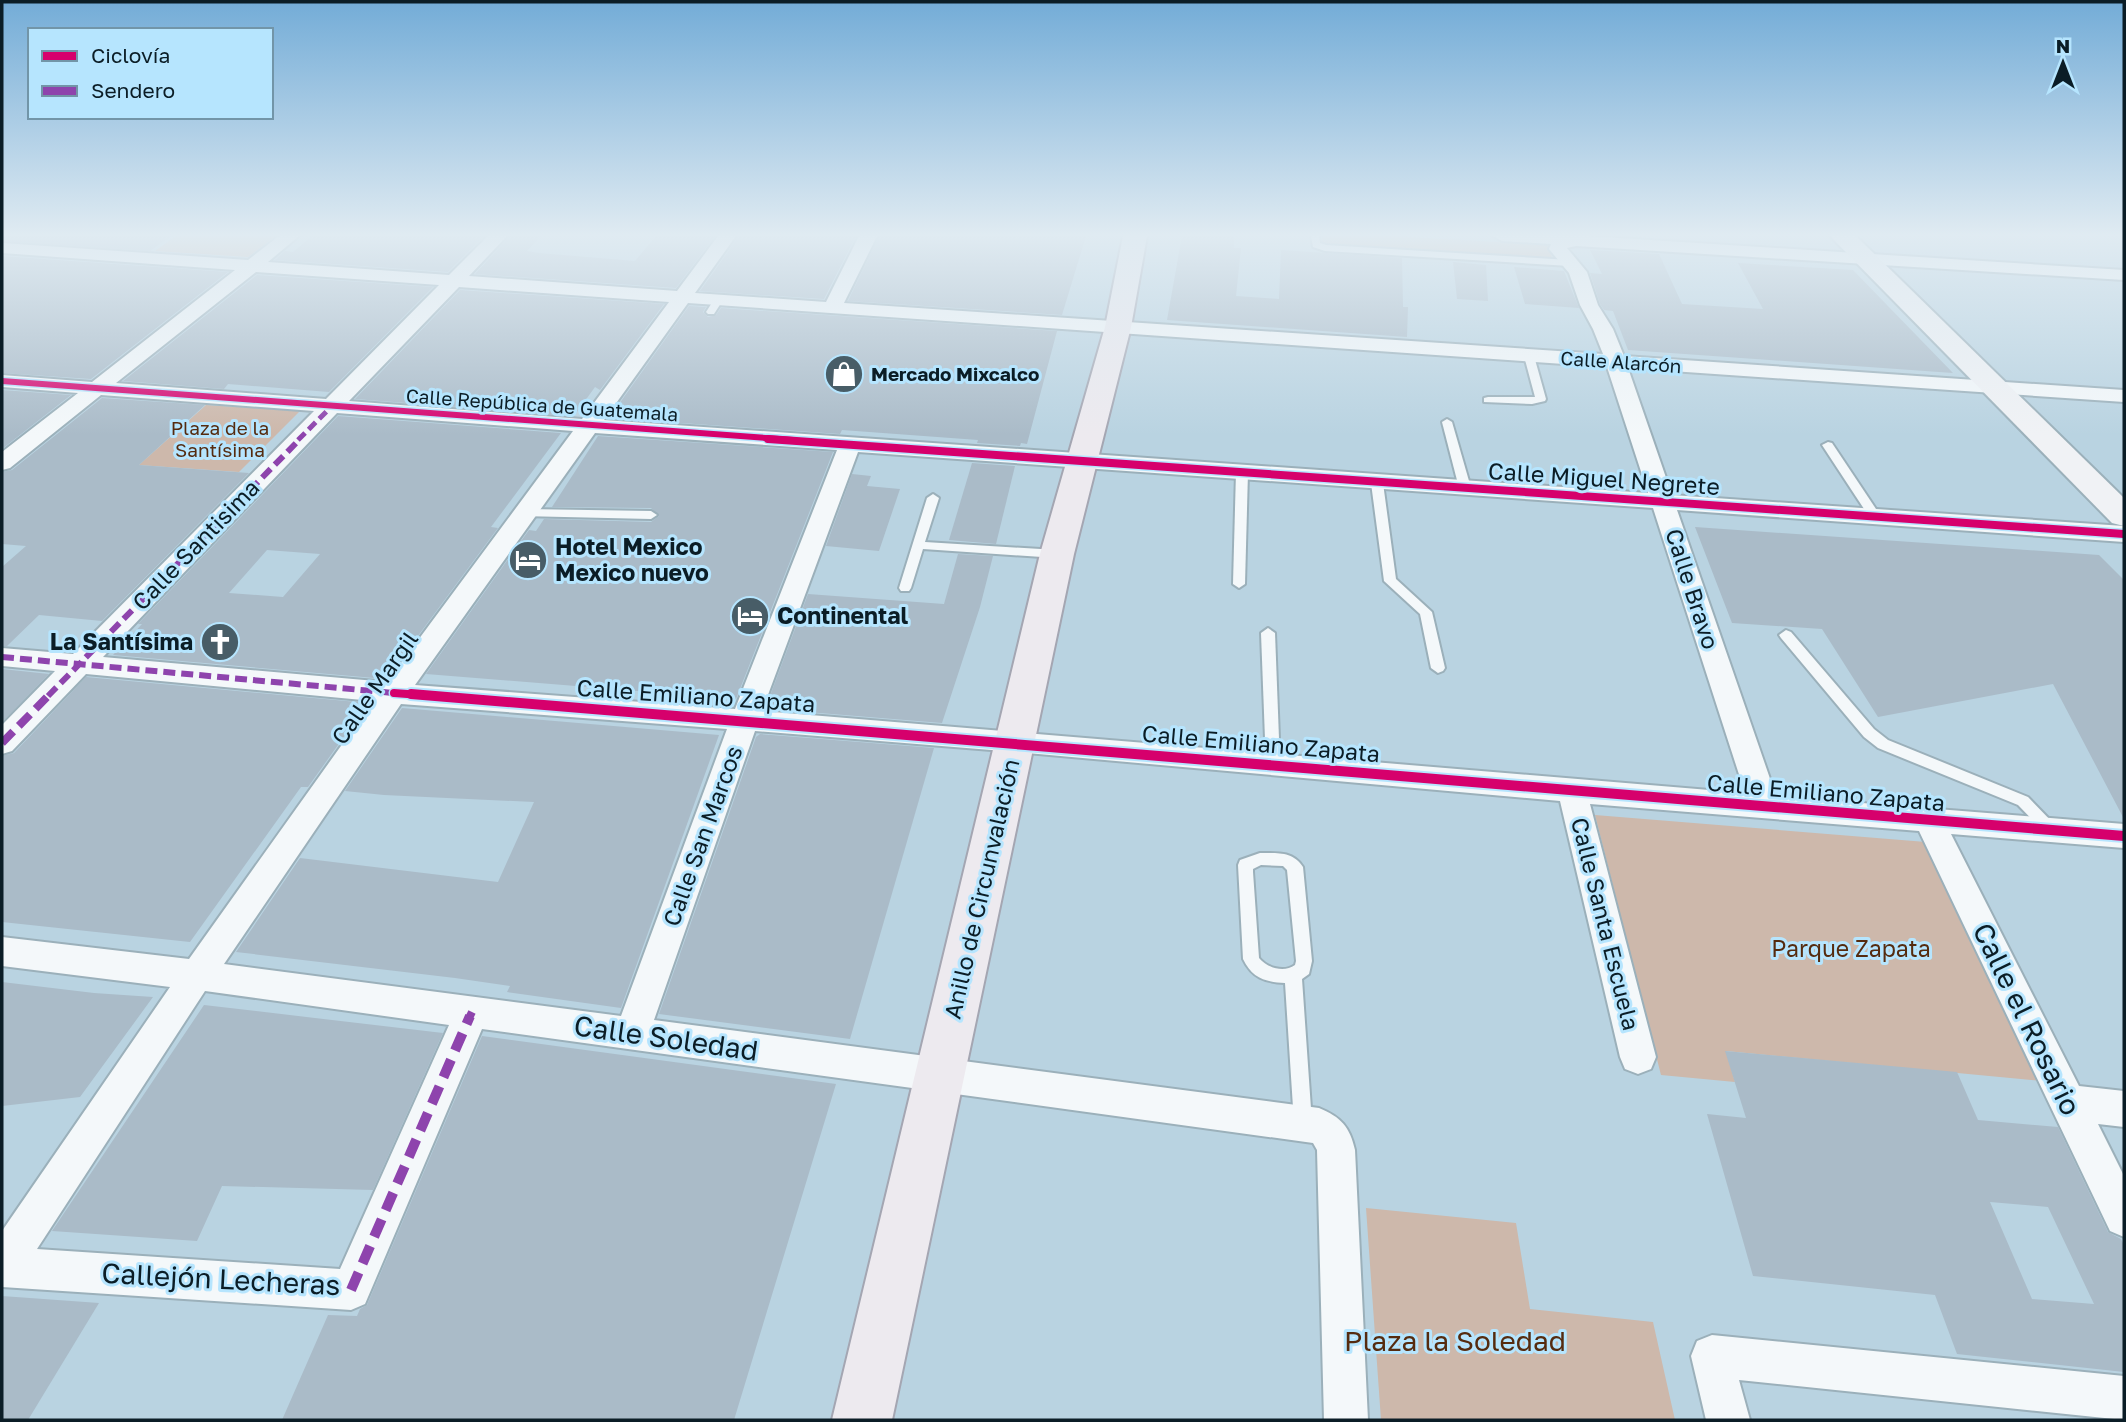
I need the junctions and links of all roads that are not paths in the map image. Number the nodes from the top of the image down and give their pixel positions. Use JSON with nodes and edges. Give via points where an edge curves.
{"nodes":[{"id":1,"x":206,"y":302,"type":"edge"},
{"id":2,"x":434,"y":302,"type":"edge"},
{"id":3,"x":681,"y":302,"type":"edge"},
{"id":4,"x":700,"y":302,"type":"edge"},
{"id":5,"x":835,"y":302,"type":"edge"},
{"id":6,"x":1123,"y":302,"type":"edge"},
{"id":7,"x":1588,"y":302,"type":"edge"},
{"id":8,"x":1920,"y":302,"type":"edge"},
{"id":9,"x":1931,"y":302,"type":"edge"},
{"id":10,"x":832,"y":308,"type":"junction"},
{"id":11,"x":1118,"y":327,"type":"junction"},
{"id":12,"x":1529,"y":356,"type":"junction"},
{"id":13,"x":1616,"y":362,"type":"junction"},
{"id":14,"x":2,"y":381,"type":"edge"},
{"id":15,"x":1995,"y":387,"type":"junction"},
{"id":16,"x":99,"y":388,"type":"junction"},
{"id":17,"x":2025,"y":389,"type":"junction"},
{"id":18,"x":2124,"y":396,"type":"edge"},
{"id":19,"x":1488,"y":400,"type":"dead end"},
{"id":20,"x":331,"y":407,"type":"junction"},
{"id":21,"x":1447,"y":422,"type":"dead end"},
{"id":22,"x":590,"y":426,"type":"junction"},
{"id":23,"x":850,"y":443,"type":"junction"},
{"id":24,"x":1828,"y":445,"type":"dead end"},
{"id":25,"x":1081,"y":461,"type":"junction"},
{"id":26,"x":2,"y":463,"type":"edge"},
{"id":27,"x":1242,"y":472,"type":"junction"},
{"id":28,"x":1377,"y":482,"type":"junction"},
{"id":29,"x":2124,"y":485,"type":"edge"},
{"id":30,"x":1465,"y":488,"type":"junction"},
{"id":31,"x":933,"y":498,"type":"dead end"},
{"id":32,"x":1663,"y":502,"type":"junction"},
{"id":33,"x":524,"y":513,"type":"junction"},
{"id":34,"x":652,"y":515,"type":"dead end"},
{"id":35,"x":2124,"y":516,"type":"edge"},
{"id":36,"x":1876,"y":518,"type":"junction"},
{"id":37,"x":2124,"y":534,"type":"edge"},
{"id":38,"x":918,"y":545,"type":"junction"},
{"id":39,"x":1057,"y":554,"type":"junction"},
{"id":40,"x":1239,"y":584,"type":"dead end"},
{"id":41,"x":905,"y":588,"type":"dead end"},
{"id":42,"x":1268,"y":633,"type":"dead end"},
{"id":43,"x":1786,"y":635,"type":"dead end"},
{"id":44,"x":2,"y":657,"type":"edge"},
{"id":45,"x":79,"y":664,"type":"junction"},
{"id":46,"x":1438,"y":668,"type":"dead end"},
{"id":47,"x":394,"y":693,"type":"junction"},
{"id":48,"x":745,"y":719,"type":"junction"},
{"id":49,"x":1016,"y":741,"type":"junction"},
{"id":50,"x":2,"y":743,"type":"edge"},
{"id":51,"x":1273,"y":765,"type":"junction"},
{"id":52,"x":1572,"y":792,"type":"junction"},
{"id":53,"x":1765,"y":808,"type":"junction"},
{"id":54,"x":1929,"y":821,"type":"junction"},
{"id":55,"x":2052,"y":830,"type":"junction"},
{"id":56,"x":2124,"y":836,"type":"edge"},
{"id":57,"x":2,"y":951,"type":"edge"},
{"id":58,"x":197,"y":975,"type":"junction"},
{"id":59,"x":1293,"y":976,"type":"junction"},
{"id":60,"x":472,"y":1012,"type":"junction"},
{"id":61,"x":632,"y":1034,"type":"junction"},
{"id":62,"x":1638,"y":1058,"type":"dead end"},
{"id":63,"x":940,"y":1075,"type":"junction"},
{"id":64,"x":2068,"y":1103,"type":"junction"},
{"id":65,"x":2124,"y":1109,"type":"edge"},
{"id":66,"x":1316,"y":1127,"type":"junction"},
{"id":67,"x":2124,"y":1217,"type":"edge"},
{"id":68,"x":2,"y":1266,"type":"edge"},
{"id":69,"x":2124,"y":1398,"type":"edge"},
{"id":70,"x":862,"y":1420,"type":"edge"},
{"id":71,"x":1346,"y":1420,"type":"edge"},
{"id":72,"x":1728,"y":1420,"type":"edge"}],
"edges":[{"from":1,"to":16,"type":"street"},
{"from":2,"to":20,"type":"street","name":"Calle Santisima"},
{"from":3,"to":22,"type":"street","name":"Calle Margil"},
{"from":4,"to":10,"type":"street","name":"Calle Alarcón"},
{"from":5,"to":10,"type":"street"},
{"from":6,"to":11,"type":"main road","name":"Anillo de Circunvalación"},
{"from":7,"to":13,"type":"street","name":"Calle Bravo"},
{"from":8,"to":15,"type":"street"},
{"from":9,"to":17,"type":"street"},
{"from":10,"to":11,"type":"street","name":"Calle Alarcón"},
{"from":11,"to":12,"type":"street","name":"Calle Alarcón"},
{"from":11,"to":25,"type":"main road","name":"Anillo de Circunvalación"},
{"from":12,"to":13,"type":"street","name":"Calle Alarcón"},
{"from":12,"to":19,"type":"lane","via":[[1541,399]]},
{"from":13,"to":15,"type":"street","name":"Calle Alarcón"},
{"from":13,"to":32,"type":"street","name":"Calle Bravo"},
{"from":14,"to":16,"type":"street","name":"Calle República de Guatemala"},
{"from":15,"to":17,"type":"street","name":"Calle Alarcón"},
{"from":15,"to":35,"type":"street"},
{"from":16,"to":20,"type":"street","name":"Calle República de Guatemala"},
{"from":16,"to":26,"type":"street"},
{"from":17,"to":18,"type":"street","name":"Calle Alarcón"},
{"from":17,"to":29,"type":"street"},
{"from":20,"to":22,"type":"street","name":"Calle República de Guatemala"},
{"from":20,"to":45,"type":"street","name":"Calle Santisima"},
{"from":21,"to":30,"type":"lane"},
{"from":22,"to":23,"type":"street","name":"Calle República de Guatemala"},
{"from":22,"to":33,"type":"street","name":"Calle Margil"},
{"from":23,"to":25,"type":"street","name":"Calle República de Guatemala"},
{"from":23,"to":48,"type":"street","name":"Calle San Marcos"},
{"from":24,"to":36,"type":"lane"},
{"from":25,"to":27,"type":"street","name":"Calle Miguel Negrete"},
{"from":25,"to":39,"type":"main road","name":"Anillo de Circunvalación"},
{"from":27,"to":28,"type":"street","name":"Calle Miguel Negrete"},
{"from":27,"to":40,"type":"lane"},
{"from":28,"to":30,"type":"street","name":"Calle Miguel Negrete"},
{"from":28,"to":46,"type":"lane","via":[[1390,581],[1426,612]]},
{"from":30,"to":32,"type":"street","name":"Calle Miguel Negrete"},
{"from":31,"to":38,"type":"lane"},
{"from":32,"to":36,"type":"street","name":"Calle Miguel Negrete"},
{"from":32,"to":53,"type":"street","name":"Calle Bravo"},
{"from":33,"to":34,"type":"lane"},
{"from":33,"to":47,"type":"street","name":"Calle Margil"},
{"from":36,"to":37,"type":"street","name":"Calle Miguel Negrete"},
{"from":38,"to":39,"type":"lane"},
{"from":38,"to":41,"type":"lane"},
{"from":39,"to":49,"type":"main road","name":"Anillo de Circunvalación"},
{"from":42,"to":51,"type":"lane"},
{"from":43,"to":55,"type":"lane","via":[[1883,744],[2023,801]]},
{"from":44,"to":45,"type":"street","name":"Calle Emiliano Zapata"},
{"from":45,"to":47,"type":"street","name":"Calle Emiliano Zapata"},
{"from":45,"to":50,"type":"street","name":"Calle Santisima"},
{"from":47,"to":48,"type":"street","name":"Calle Emiliano Zapata"},
{"from":47,"to":58,"type":"street","name":"Calle Margil"},
{"from":48,"to":49,"type":"street","name":"Calle Emiliano Zapata"},
{"from":48,"to":61,"type":"street","name":"Calle San Marcos"},
{"from":49,"to":51,"type":"street","name":"Calle Emiliano Zapata"},
{"from":49,"to":63,"type":"main road","name":"Anillo de Circunvalación"},
{"from":51,"to":52,"type":"street","name":"Calle Emiliano Zapata"},
{"from":52,"to":53,"type":"street","name":"Calle Emiliano Zapata"},
{"from":52,"to":62,"type":"street","name":"Calle Santa Escuela"},
{"from":53,"to":54,"type":"street","name":"Calle Emiliano Zapata"},
{"from":54,"to":55,"type":"street","name":"Calle Emiliano Zapata"},
{"from":54,"to":64,"type":"street","name":"Calle el Rosario"},
{"from":55,"to":56,"type":"street","name":"Calle Emiliano Zapata"},
{"from":57,"to":58,"type":"street","name":"Calle Soledad"},
{"from":58,"to":60,"type":"street","name":"Calle Soledad"},
{"from":58,"to":68,"type":"street","name":"Callejón Lecheras"},
{"from":59,"to":59,"type":"lane","via":[[1303,969],[1304,961],[1295,867],[1281,859],[1252,861],[1245,872],[1251,959],[1261,972]]},
{"from":59,"to":66,"type":"lane"},
{"from":60,"to":61,"type":"street","name":"Calle Soledad"},
{"from":60,"to":68,"type":"street","name":"Callejón Lecheras","via":[[351,1290]]},
{"from":61,"to":63,"type":"street","name":"Calle Soledad"},
{"from":63,"to":66,"type":"street","name":"Calle Soledad"},
{"from":63,"to":70,"type":"main road","name":"Anillo de Circunvalación"},
{"from":64,"to":65,"type":"street"},
{"from":64,"to":67,"type":"street","name":"Calle el Rosario"},
{"from":66,"to":71,"type":"street","via":[[1334,1138],[1339,1182]]},
{"from":69,"to":72,"type":"street","via":[[1712,1356]]}]}
